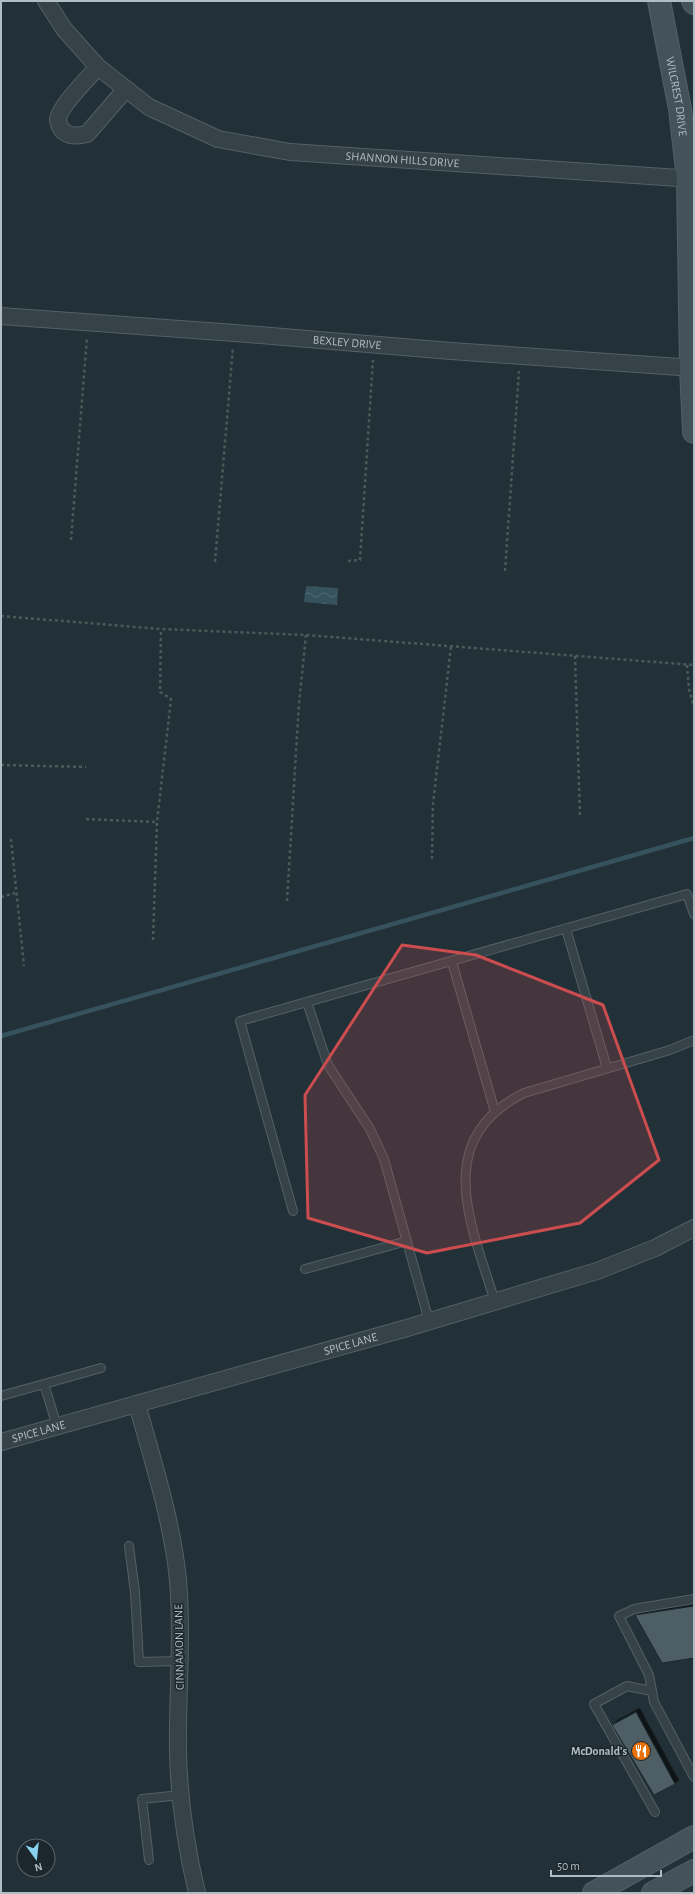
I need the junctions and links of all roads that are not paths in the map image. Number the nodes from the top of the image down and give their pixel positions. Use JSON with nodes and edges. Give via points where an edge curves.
{"nodes":[{"id":1,"x":46,"y":1,"type":"edge"},
{"id":2,"x":659,"y":1,"type":"edge"},
{"id":3,"x":98,"y":67,"type":"junction"},
{"id":4,"x":126,"y":89,"type":"junction"},
{"id":5,"x":691,"y":179,"type":"edge"},
{"id":6,"x":1,"y":316,"type":"edge"},
{"id":7,"x":692,"y":368,"type":"edge"},
{"id":8,"x":694,"y":432,"type":"edge"},
{"id":9,"x":694,"y":914,"type":"edge"},
{"id":10,"x":566,"y":929,"type":"junction"},
{"id":11,"x":452,"y":962,"type":"junction"},
{"id":12,"x":307,"y":1002,"type":"junction"},
{"id":13,"x":694,"y":1040,"type":"edge"},
{"id":14,"x":607,"y":1068,"type":"junction"},
{"id":15,"x":495,"y":1112,"type":"junction"},
{"id":16,"x":293,"y":1211,"type":"dead end"},
{"id":17,"x":694,"y":1228,"type":"edge"},
{"id":18,"x":407,"y":1241,"type":"junction"},
{"id":19,"x":305,"y":1269,"type":"dead end"},
{"id":20,"x":495,"y":1302,"type":"junction"},
{"id":21,"x":429,"y":1321,"type":"junction"},
{"id":22,"x":101,"y":1368,"type":"dead end"},
{"id":23,"x":44,"y":1384,"type":"junction"},
{"id":24,"x":1,"y":1396,"type":"edge"},
{"id":25,"x":137,"y":1404,"type":"junction"},
{"id":26,"x":57,"y":1426,"type":"junction"},
{"id":27,"x":1,"y":1442,"type":"edge"},
{"id":28,"x":129,"y":1546,"type":"dead end"},
{"id":29,"x":694,"y":1599,"type":"edge"},
{"id":30,"x":181,"y":1662,"type":"junction"},
{"id":31,"x":650,"y":1691,"type":"junction"},
{"id":32,"x":694,"y":1777,"type":"edge"},
{"id":33,"x":181,"y":1794,"type":"junction"},
{"id":34,"x":654,"y":1812,"type":"dead end"},
{"id":35,"x":692,"y":1843,"type":"edge"},
{"id":36,"x":149,"y":1860,"type":"dead end"},
{"id":37,"x":694,"y":1871,"type":"edge"},
{"id":38,"x":197,"y":1893,"type":"edge"},
{"id":39,"x":594,"y":1893,"type":"edge"},
{"id":40,"x":653,"y":1893,"type":"edge"}],
"edges":[{"from":1,"to":3,"type":"street","name":"SHANNON HILLS DRIVE","via":[[64,29]]},
{"from":2,"to":5,"type":"main road","name":"WILCREST DRIVE"},
{"from":3,"to":4,"type":"street","name":"SHANNON HILLS DRIVE"},
{"from":3,"to":4,"type":"street","via":[[62,110],[58,120],[61,129],[68,135],[87,134]]},
{"from":4,"to":5,"type":"street","name":"SHANNON HILLS DRIVE","via":[[149,107],[218,139],[290,152]]},
{"from":5,"to":7,"type":"main road","name":"WILCREST DRIVE"},
{"from":6,"to":7,"type":"street","name":"BEXLEY DRIVE"},
{"from":7,"to":8,"type":"main road","name":"WILCREST DRIVE"},
{"from":9,"to":10,"type":"lane","via":[[687,894]]},
{"from":10,"to":11,"type":"lane"},
{"from":10,"to":14,"type":"lane"},
{"from":11,"to":12,"type":"lane"},
{"from":11,"to":15,"type":"lane"},
{"from":12,"to":16,"type":"lane","via":[[240,1021]]},
{"from":12,"to":18,"type":"lane","via":[[328,1065],[377,1142]]},
{"from":13,"to":14,"type":"lane","via":[[670,1050]]},
{"from":14,"to":15,"type":"lane","via":[[524,1093],[511,1099]]},
{"from":15,"to":20,"type":"lane","via":[[480,1129],[471,1146],[465,1165],[465,1195]]},
{"from":17,"to":20,"type":"street","name":"SPICE LANE","via":[[655,1248],[597,1271]]},
{"from":18,"to":19,"type":"lane"},
{"from":18,"to":21,"type":"lane"},
{"from":20,"to":21,"type":"street","name":"SPICE LANE"},
{"from":21,"to":25,"type":"street","name":"SPICE LANE"},
{"from":22,"to":23,"type":"lane"},
{"from":23,"to":24,"type":"lane"},
{"from":23,"to":26,"type":"lane"},
{"from":25,"to":26,"type":"street","name":"SPICE LANE"},
{"from":25,"to":30,"type":"street","name":"CINNAMON LANE","via":[[172,1540],[178,1588]]},
{"from":26,"to":27,"type":"street","name":"SPICE LANE"},
{"from":28,"to":30,"type":"lane","via":[[135,1592],[139,1662]]},
{"from":29,"to":31,"type":"lane","via":[[634,1609],[619,1616],[649,1675]]},
{"from":30,"to":33,"type":"street","name":"CINNAMON LANE","via":[[178,1752]]},
{"from":31,"to":32,"type":"lane"},
{"from":31,"to":34,"type":"lane","via":[[627,1686],[594,1704]]},
{"from":33,"to":36,"type":"lane","via":[[142,1799]]},
{"from":33,"to":38,"type":"street","name":"CINNAMON LANE"},
{"from":35,"to":39,"type":"main road"},
{"from":37,"to":40,"type":"main road"}]}
